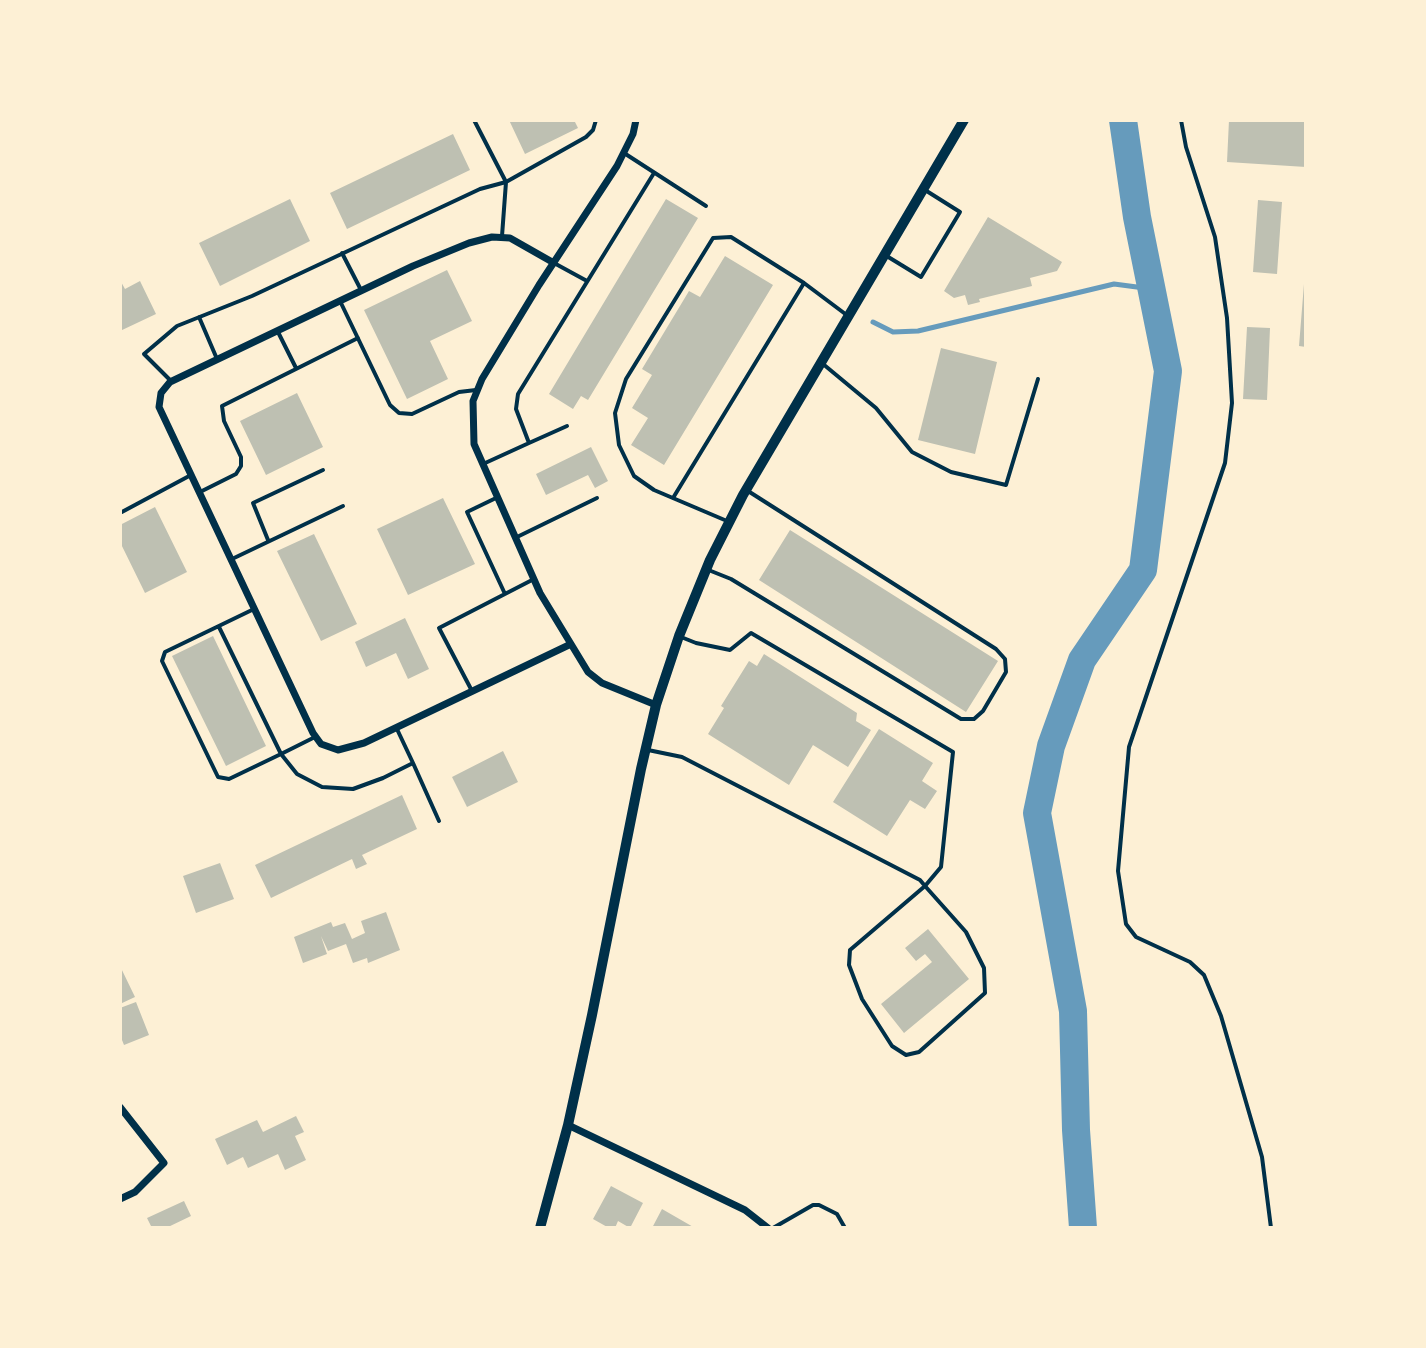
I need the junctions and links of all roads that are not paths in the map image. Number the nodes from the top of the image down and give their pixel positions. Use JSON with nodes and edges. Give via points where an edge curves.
{"nodes":[{"id":1,"x":474,"y":120,"type":"edge"},
{"id":2,"x":596,"y":120,"type":"edge"},
{"id":3,"x":636,"y":120,"type":"edge"},
{"id":4,"x":964,"y":120,"type":"edge"},
{"id":5,"x":1181,"y":120,"type":"edge"},
{"id":6,"x":624,"y":153,"type":"junction"},
{"id":7,"x":654,"y":173,"type":"junction"},
{"id":8,"x":506,"y":182,"type":"junction"},
{"id":9,"x":923,"y":189,"type":"junction"},
{"id":10,"x":706,"y":206,"type":"dead end"},
{"id":11,"x":502,"y":238,"type":"junction"},
{"id":12,"x":342,"y":253,"type":"junction"},
{"id":13,"x":885,"y":255,"type":"junction"},
{"id":14,"x":554,"y":263,"type":"junction"},
{"id":15,"x":588,"y":281,"type":"junction"},
{"id":16,"x":804,"y":283,"type":"junction"},
{"id":17,"x":361,"y":291,"type":"junction"},
{"id":18,"x":340,"y":301,"type":"junction"},
{"id":19,"x":848,"y":316,"type":"junction"},
{"id":20,"x":199,"y":317,"type":"junction"},
{"id":21,"x":277,"y":330,"type":"junction"},
{"id":22,"x":358,"y":338,"type":"junction"},
{"id":23,"x":218,"y":359,"type":"junction"},
{"id":24,"x":821,"y":362,"type":"junction"},
{"id":25,"x":296,"y":368,"type":"junction"},
{"id":26,"x":1038,"y":379,"type":"dead end"},
{"id":27,"x":172,"y":381,"type":"junction"},
{"id":28,"x":477,"y":390,"type":"junction"},
{"id":29,"x":567,"y":426,"type":"dead end"},
{"id":30,"x":529,"y":443,"type":"junction"},
{"id":31,"x":481,"y":464,"type":"junction"},
{"id":32,"x":323,"y":470,"type":"dead end"},
{"id":33,"x":191,"y":475,"type":"junction"},
{"id":34,"x":746,"y":490,"type":"junction"},
{"id":35,"x":200,"y":493,"type":"junction"},
{"id":36,"x":496,"y":498,"type":"junction"},
{"id":37,"x":597,"y":498,"type":"dead end"},
{"id":38,"x":673,"y":498,"type":"junction"},
{"id":39,"x":343,"y":506,"type":"dead end"},
{"id":40,"x":120,"y":513,"type":"edge"},
{"id":41,"x":730,"y":522,"type":"junction"},
{"id":42,"x":515,"y":538,"type":"junction"},
{"id":43,"x":268,"y":540,"type":"junction"},
{"id":44,"x":230,"y":560,"type":"junction"},
{"id":45,"x":706,"y":569,"type":"junction"},
{"id":46,"x":534,"y":579,"type":"junction"},
{"id":47,"x":505,"y":594,"type":"junction"},
{"id":48,"x":254,"y":609,"type":"junction"},
{"id":49,"x":219,"y":627,"type":"junction"},
{"id":50,"x":679,"y":636,"type":"junction"},
{"id":51,"x":571,"y":644,"type":"junction"},
{"id":52,"x":472,"y":691,"type":"junction"},
{"id":53,"x":656,"y":705,"type":"junction"},
{"id":54,"x":396,"y":727,"type":"junction"},
{"id":55,"x":315,"y":737,"type":"junction"},
{"id":56,"x":645,"y":749,"type":"junction"},
{"id":57,"x":281,"y":754,"type":"junction"},
{"id":58,"x":413,"y":763,"type":"junction"},
{"id":59,"x":439,"y":821,"type":"dead end"},
{"id":60,"x":925,"y":886,"type":"junction"},
{"id":61,"x":120,"y":1107,"type":"edge"},
{"id":62,"x":568,"y":1125,"type":"junction"},
{"id":63,"x":120,"y":1199,"type":"edge"},
{"id":64,"x":540,"y":1228,"type":"edge"},
{"id":65,"x":770,"y":1228,"type":"edge"},
{"id":66,"x":845,"y":1228,"type":"edge"},
{"id":67,"x":1271,"y":1228,"type":"edge"}],
"edges":[{"from":1,"to":8,"type":"lane"},
{"from":2,"to":8,"type":"lane","via":[[586,137]]},
{"from":3,"to":6,"type":"street"},
{"from":4,"to":9,"type":"main road"},
{"from":5,"to":67,"type":"lane","via":[[1215,237],[1232,403],[1225,463],[1129,747],[1118,871],[1126,924],[1136,937],[1190,962],[1204,975],[1262,1157]]},
{"from":6,"to":7,"type":"lane"},
{"from":6,"to":14,"type":"street"},
{"from":7,"to":10,"type":"lane"},
{"from":7,"to":15,"type":"lane"},
{"from":8,"to":11,"type":"lane"},
{"from":8,"to":12,"type":"lane"},
{"from":9,"to":13,"type":"main road"},
{"from":9,"to":13,"type":"lane","via":[[960,212],[921,277]]},
{"from":11,"to":14,"type":"street"},
{"from":11,"to":17,"type":"street","via":[[469,243]]},
{"from":12,"to":17,"type":"lane"},
{"from":12,"to":20,"type":"lane"},
{"from":13,"to":19,"type":"main road"},
{"from":14,"to":15,"type":"lane"},
{"from":14,"to":28,"type":"street"},
{"from":15,"to":30,"type":"lane","via":[[518,394],[516,409]]},
{"from":16,"to":19,"type":"lane"},
{"from":16,"to":38,"type":"lane"},
{"from":16,"to":38,"type":"lane","via":[[731,237],[713,238],[626,379],[615,413],[619,445],[634,476]]},
{"from":17,"to":18,"type":"street"},
{"from":18,"to":21,"type":"street"},
{"from":18,"to":22,"type":"lane"},
{"from":19,"to":24,"type":"main road"},
{"from":20,"to":23,"type":"lane"},
{"from":20,"to":27,"type":"lane","via":[[177,326],[144,354]]},
{"from":21,"to":23,"type":"street"},
{"from":21,"to":25,"type":"lane"},
{"from":22,"to":25,"type":"lane"},
{"from":22,"to":28,"type":"lane","via":[[390,405],[399,413],[412,414],[459,392]]},
{"from":23,"to":27,"type":"street"},
{"from":24,"to":26,"type":"lane","via":[[876,408],[912,452],[951,472],[1006,485]]},
{"from":24,"to":34,"type":"main road"},
{"from":25,"to":35,"type":"lane","via":[[222,406],[241,466]]},
{"from":27,"to":33,"type":"street","via":[[161,393],[159,407]]},
{"from":28,"to":31,"type":"street","via":[[474,444]]},
{"from":29,"to":30,"type":"lane"},
{"from":30,"to":31,"type":"lane"},
{"from":31,"to":36,"type":"street"},
{"from":32,"to":43,"type":"lane","via":[[253,503]]},
{"from":33,"to":35,"type":"street"},
{"from":33,"to":40,"type":"lane"},
{"from":34,"to":41,"type":"main road"},
{"from":34,"to":45,"type":"lane","via":[[996,649],[1005,659],[1006,672],[983,711],[974,719],[961,719],[731,579]]},
{"from":35,"to":44,"type":"street"},
{"from":36,"to":42,"type":"street"},
{"from":36,"to":47,"type":"lane","via":[[467,512]]},
{"from":37,"to":42,"type":"lane"},
{"from":38,"to":41,"type":"lane"},
{"from":39,"to":43,"type":"lane"},
{"from":41,"to":45,"type":"main road"},
{"from":42,"to":46,"type":"street"},
{"from":43,"to":44,"type":"lane"},
{"from":44,"to":48,"type":"street"},
{"from":45,"to":50,"type":"main road"},
{"from":46,"to":47,"type":"lane"},
{"from":46,"to":51,"type":"street"},
{"from":47,"to":52,"type":"lane","via":[[439,628]]},
{"from":48,"to":49,"type":"lane"},
{"from":48,"to":55,"type":"street"},
{"from":49,"to":57,"type":"lane"},
{"from":49,"to":57,"type":"lane","via":[[165,652],[162,661],[218,777],[229,779]]},
{"from":50,"to":53,"type":"main road"},
{"from":50,"to":60,"type":"lane","via":[[730,650],[751,633],[953,752],[941,867]]},
{"from":51,"to":52,"type":"street"},
{"from":51,"to":53,"type":"street","via":[[588,672],[602,683]]},
{"from":52,"to":54,"type":"street"},
{"from":53,"to":56,"type":"main road"},
{"from":54,"to":55,"type":"street","via":[[338,750]]},
{"from":54,"to":58,"type":"lane"},
{"from":55,"to":57,"type":"lane"},
{"from":56,"to":60,"type":"lane","via":[[682,757]]},
{"from":56,"to":62,"type":"main road"},
{"from":57,"to":58,"type":"lane","via":[[297,774],[322,787],[353,789]]},
{"from":58,"to":59,"type":"lane"},
{"from":60,"to":60,"type":"lane","via":[[966,932],[984,968],[985,993],[919,1052],[906,1055],[892,1046],[862,999],[849,965],[850,950]]},
{"from":61,"to":63,"type":"street","via":[[164,1163],[135,1192]]},
{"from":62,"to":64,"type":"main road"},
{"from":62,"to":65,"type":"street","via":[[745,1210]]},
{"from":65,"to":66,"type":"lane","via":[[813,1205],[837,1214]]}]}
